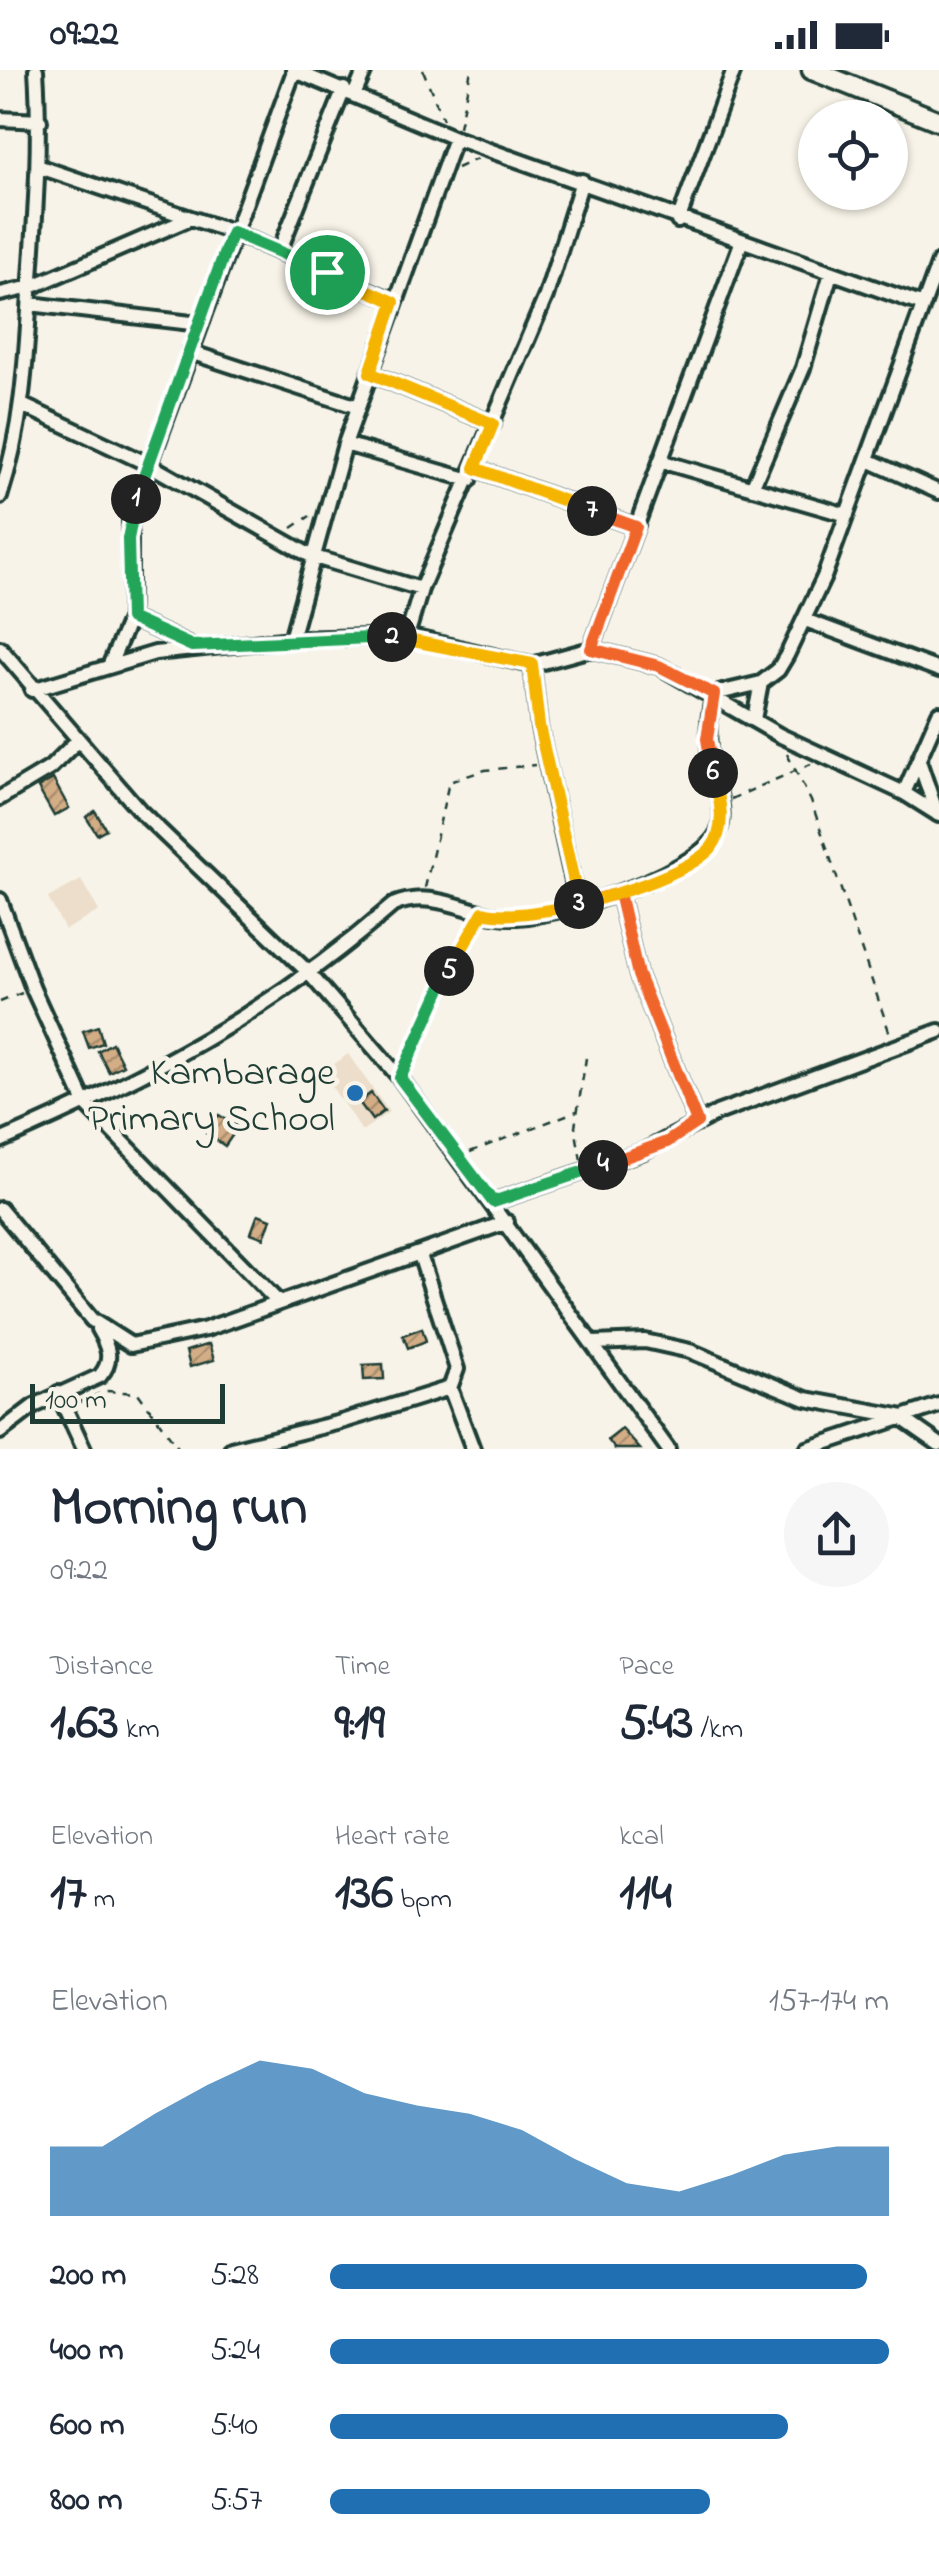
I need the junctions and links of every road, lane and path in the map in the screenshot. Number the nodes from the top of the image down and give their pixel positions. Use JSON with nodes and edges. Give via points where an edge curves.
{"nodes":[{"id":1,"x":36,"y":70,"type":"edge"},
{"id":2,"x":293,"y":70,"type":"edge"},
{"id":3,"x":365,"y":70,"type":"edge"},
{"id":4,"x":423,"y":70,"type":"edge"},
{"id":5,"x":471,"y":70,"type":"edge"},
{"id":6,"x":734,"y":70,"type":"edge"},
{"id":7,"x":812,"y":70,"type":"edge"},
{"id":8,"x":349,"y":91,"type":"junction"},
{"id":9,"x":0,"y":119,"type":"edge"},
{"id":10,"x":40,"y":120,"type":"junction"},
{"id":11,"x":939,"y":121,"type":"edge"},
{"id":12,"x":456,"y":138,"type":"junction"},
{"id":13,"x":502,"y":152,"type":"junction"},
{"id":14,"x":40,"y":167,"type":"junction"},
{"id":15,"x":442,"y":176,"type":"junction"},
{"id":16,"x":582,"y":181,"type":"junction"},
{"id":17,"x":191,"y":218,"type":"junction"},
{"id":18,"x":678,"y":220,"type":"junction"},
{"id":19,"x":232,"y":232,"type":"junction"},
{"id":20,"x":741,"y":243,"type":"junction"},
{"id":21,"x":279,"y":252,"type":"junction"},
{"id":22,"x":939,"y":262,"type":"edge"},
{"id":23,"x":831,"y":274,"type":"junction"},
{"id":24,"x":31,"y":287,"type":"junction"},
{"id":25,"x":0,"y":294,"type":"edge"},
{"id":26,"x":394,"y":302,"type":"junction"},
{"id":27,"x":30,"y":304,"type":"junction"},
{"id":28,"x":923,"y":305,"type":"junction"},
{"id":29,"x":200,"y":324,"type":"junction"},
{"id":30,"x":190,"y":352,"type":"junction"},
{"id":31,"x":370,"y":373,"type":"junction"},
{"id":32,"x":22,"y":405,"type":"junction"},
{"id":33,"x":358,"y":407,"type":"junction"},
{"id":34,"x":493,"y":424,"type":"junction"},
{"id":35,"x":345,"y":444,"type":"junction"},
{"id":36,"x":15,"y":452,"type":"junction"},
{"id":37,"x":0,"y":454,"type":"edge"},
{"id":38,"x":868,"y":460,"type":"junction"},
{"id":39,"x":660,"y":461,"type":"junction"},
{"id":40,"x":148,"y":464,"type":"junction"},
{"id":41,"x":473,"y":474,"type":"junction"},
{"id":42,"x":752,"y":488,"type":"junction"},
{"id":43,"x":939,"y":492,"type":"edge"},
{"id":44,"x":0,"y":498,"type":"edge"},
{"id":45,"x":328,"y":503,"type":"junction"},
{"id":46,"x":847,"y":516,"type":"junction"},
{"id":47,"x":636,"y":527,"type":"junction"},
{"id":48,"x":277,"y":536,"type":"junction"},
{"id":49,"x":311,"y":556,"type":"junction"},
{"id":50,"x":422,"y":590,"type":"junction"},
{"id":51,"x":130,"y":618,"type":"junction"},
{"id":52,"x":804,"y":620,"type":"junction"},
{"id":53,"x":407,"y":636,"type":"junction"},
{"id":54,"x":291,"y":639,"type":"junction"},
{"id":55,"x":192,"y":646,"type":"junction"},
{"id":56,"x":591,"y":649,"type":"junction"},
{"id":57,"x":2,"y":654,"type":"edge"},
{"id":58,"x":110,"y":664,"type":"junction"},
{"id":59,"x":532,"y":664,"type":"junction"},
{"id":60,"x":939,"y":670,"type":"edge"},
{"id":61,"x":762,"y":683,"type":"junction"},
{"id":62,"x":32,"y":690,"type":"junction"},
{"id":63,"x":714,"y":694,"type":"junction"},
{"id":64,"x":939,"y":713,"type":"edge"},
{"id":65,"x":754,"y":719,"type":"junction"},
{"id":66,"x":779,"y":735,"type":"junction"},
{"id":67,"x":77,"y":741,"type":"junction"},
{"id":68,"x":825,"y":756,"type":"junction"},
{"id":69,"x":919,"y":760,"type":"junction"},
{"id":70,"x":546,"y":763,"type":"junction"},
{"id":71,"x":795,"y":772,"type":"junction"},
{"id":72,"x":904,"y":793,"type":"junction"},
{"id":73,"x":0,"y":798,"type":"edge"},
{"id":74,"x":720,"y":802,"type":"junction"},
{"id":75,"x":938,"y":814,"type":"edge"},
{"id":76,"x":619,"y":893,"type":"junction"},
{"id":77,"x":423,"y":897,"type":"junction"},
{"id":78,"x":0,"y":900,"type":"edge"},
{"id":79,"x":578,"y":904,"type":"junction"},
{"id":80,"x":483,"y":912,"type":"junction"},
{"id":81,"x":308,"y":972,"type":"junction"},
{"id":82,"x":32,"y":989,"type":"junction"},
{"id":83,"x":0,"y":1002,"type":"edge"},
{"id":84,"x":939,"y":1030,"type":"edge"},
{"id":85,"x":895,"y":1048,"type":"junction"},
{"id":86,"x":586,"y":1058,"type":"dead end"},
{"id":87,"x":400,"y":1078,"type":"junction"},
{"id":88,"x":85,"y":1103,"type":"junction"},
{"id":89,"x":577,"y":1111,"type":"junction"},
{"id":90,"x":697,"y":1122,"type":"junction"},
{"id":91,"x":0,"y":1141,"type":"edge"},
{"id":92,"x":459,"y":1156,"type":"junction"},
{"id":93,"x":586,"y":1170,"type":"junction"},
{"id":94,"x":493,"y":1202,"type":"junction"},
{"id":95,"x":0,"y":1210,"type":"edge"},
{"id":96,"x":506,"y":1222,"type":"junction"},
{"id":97,"x":6,"y":1224,"type":"edge"},
{"id":98,"x":420,"y":1255,"type":"junction"},
{"id":99,"x":279,"y":1303,"type":"junction"},
{"id":100,"x":92,"y":1320,"type":"junction"},
{"id":101,"x":593,"y":1343,"type":"junction"},
{"id":102,"x":131,"y":1345,"type":"junction"},
{"id":103,"x":108,"y":1367,"type":"junction"},
{"id":104,"x":450,"y":1388,"type":"junction"},
{"id":105,"x":58,"y":1394,"type":"junction"},
{"id":106,"x":939,"y":1405,"type":"edge"},
{"id":107,"x":66,"y":1408,"type":"junction"},
{"id":108,"x":899,"y":1416,"type":"junction"},
{"id":109,"x":0,"y":1432,"type":"edge"},
{"id":110,"x":939,"y":1444,"type":"edge"},
{"id":111,"x":84,"y":1449,"type":"edge"},
{"id":112,"x":179,"y":1449,"type":"edge"},
{"id":113,"x":231,"y":1449,"type":"edge"},
{"id":114,"x":473,"y":1449,"type":"edge"},
{"id":115,"x":668,"y":1449,"type":"edge"},
{"id":116,"x":807,"y":1449,"type":"edge"}],
"edges":[{"from":1,"to":10,"type":"street"},
{"from":2,"to":8,"type":"street"},
{"from":2,"to":19,"type":"street"},
{"from":3,"to":8,"type":"street"},
{"from":4,"to":12,"type":"path"},
{"from":5,"to":12,"type":"path"},
{"from":6,"to":18,"type":"street"},
{"from":7,"to":11,"type":"street"},
{"from":8,"to":12,"type":"street"},
{"from":8,"to":21,"type":"street"},
{"from":9,"to":10,"type":"street"},
{"from":10,"to":14,"type":"street"},
{"from":12,"to":13,"type":"street"},
{"from":12,"to":15,"type":"street"},
{"from":13,"to":15,"type":"path"},
{"from":13,"to":16,"type":"street"},
{"from":14,"to":17,"type":"street"},
{"from":14,"to":24,"type":"street"},
{"from":15,"to":26,"type":"street"},
{"from":16,"to":18,"type":"street"},
{"from":16,"to":34,"type":"street","via":[[546,296]]},
{"from":17,"to":19,"type":"street"},
{"from":17,"to":24,"type":"street"},
{"from":18,"to":20,"type":"street"},
{"from":19,"to":21,"type":"street"},
{"from":19,"to":29,"type":"street"},
{"from":20,"to":23,"type":"street"},
{"from":20,"to":39,"type":"street"},
{"from":21,"to":26,"type":"street"},
{"from":22,"to":28,"type":"street"},
{"from":23,"to":28,"type":"street"},
{"from":23,"to":42,"type":"street","via":[[802,368]]},
{"from":24,"to":25,"type":"street"},
{"from":24,"to":27,"type":"street"},
{"from":26,"to":31,"type":"street"},
{"from":27,"to":29,"type":"street"},
{"from":27,"to":32,"type":"street"},
{"from":28,"to":38,"type":"street"},
{"from":29,"to":30,"type":"street"},
{"from":30,"to":33,"type":"street"},
{"from":30,"to":40,"type":"street"},
{"from":31,"to":33,"type":"street"},
{"from":31,"to":34,"type":"street"},
{"from":32,"to":36,"type":"street"},
{"from":32,"to":40,"type":"street"},
{"from":33,"to":35,"type":"street"},
{"from":34,"to":41,"type":"street"},
{"from":35,"to":41,"type":"street"},
{"from":35,"to":45,"type":"street"},
{"from":36,"to":37,"type":"street"},
{"from":36,"to":44,"type":"street"},
{"from":38,"to":43,"type":"street"},
{"from":38,"to":46,"type":"street"},
{"from":39,"to":42,"type":"street"},
{"from":39,"to":47,"type":"street"},
{"from":40,"to":48,"type":"street"},
{"from":40,"to":51,"type":"street","via":[[130,518]]},
{"from":41,"to":47,"type":"street"},
{"from":41,"to":50,"type":"street"},
{"from":42,"to":46,"type":"street"},
{"from":45,"to":48,"type":"path"},
{"from":45,"to":49,"type":"street"},
{"from":46,"to":52,"type":"street"},
{"from":47,"to":56,"type":"street"},
{"from":48,"to":49,"type":"street"},
{"from":49,"to":50,"type":"street"},
{"from":49,"to":54,"type":"street"},
{"from":50,"to":53,"type":"street"},
{"from":51,"to":55,"type":"street"},
{"from":51,"to":58,"type":"street"},
{"from":52,"to":60,"type":"street"},
{"from":52,"to":61,"type":"street","via":[[778,670]]},
{"from":53,"to":54,"type":"street"},
{"from":53,"to":59,"type":"street"},
{"from":54,"to":55,"type":"street"},
{"from":55,"to":58,"type":"street"},
{"from":56,"to":59,"type":"street"},
{"from":56,"to":63,"type":"street","via":[[659,666]]},
{"from":57,"to":62,"type":"street"},
{"from":58,"to":62,"type":"street"},
{"from":59,"to":70,"type":"street"},
{"from":61,"to":63,"type":"street"},
{"from":61,"to":65,"type":"street"},
{"from":62,"to":67,"type":"street"},
{"from":63,"to":65,"type":"street"},
{"from":63,"to":74,"type":"street","via":[[707,739]]},
{"from":64,"to":69,"type":"street"},
{"from":65,"to":66,"type":"street"},
{"from":66,"to":68,"type":"street"},
{"from":66,"to":71,"type":"path"},
{"from":67,"to":73,"type":"street","via":[[50,768]]},
{"from":67,"to":81,"type":"street"},
{"from":68,"to":71,"type":"path"},
{"from":68,"to":72,"type":"street"},
{"from":69,"to":72,"type":"street"},
{"from":69,"to":75,"type":"street"},
{"from":70,"to":77,"type":"path","via":[[484,770],[449,782]]},
{"from":70,"to":79,"type":"street"},
{"from":71,"to":74,"type":"path"},
{"from":71,"to":85,"type":"path"},
{"from":72,"to":75,"type":"street"},
{"from":74,"to":76,"type":"street","via":[[712,847]]},
{"from":76,"to":79,"type":"street"},
{"from":76,"to":90,"type":"street","via":[[638,975]]},
{"from":77,"to":80,"type":"street"},
{"from":77,"to":81,"type":"street","via":[[393,904]]},
{"from":78,"to":82,"type":"street"},
{"from":79,"to":80,"type":"street","via":[[514,917]]},
{"from":80,"to":87,"type":"path"},
{"from":81,"to":87,"type":"street"},
{"from":81,"to":88,"type":"street","via":[[175,1060]]},
{"from":82,"to":83,"type":"path"},
{"from":82,"to":88,"type":"street"},
{"from":84,"to":85,"type":"street"},
{"from":85,"to":90,"type":"street"},
{"from":86,"to":89,"type":"path"},
{"from":87,"to":92,"type":"street"},
{"from":88,"to":91,"type":"street"},
{"from":88,"to":99,"type":"street"},
{"from":89,"to":92,"type":"path"},
{"from":89,"to":93,"type":"path","via":[[576,1146]]},
{"from":90,"to":93,"type":"street","via":[[667,1142]]},
{"from":92,"to":94,"type":"street"},
{"from":93,"to":94,"type":"street"},
{"from":94,"to":96,"type":"street"},
{"from":95,"to":97,"type":"street"},
{"from":96,"to":98,"type":"street"},
{"from":96,"to":101,"type":"street"},
{"from":97,"to":100,"type":"street"},
{"from":98,"to":99,"type":"street"},
{"from":98,"to":104,"type":"street","via":[[457,1368]]},
{"from":99,"to":102,"type":"street"},
{"from":100,"to":102,"type":"street"},
{"from":100,"to":103,"type":"street","via":[[106,1341]]},
{"from":101,"to":108,"type":"street","via":[[664,1344],[806,1398]]},
{"from":101,"to":115,"type":"street"},
{"from":102,"to":103,"type":"street"},
{"from":103,"to":105,"type":"street"},
{"from":104,"to":113,"type":"street"},
{"from":104,"to":114,"type":"street"},
{"from":105,"to":107,"type":"street"},
{"from":105,"to":109,"type":"street"},
{"from":106,"to":108,"type":"street"},
{"from":107,"to":111,"type":"street"},
{"from":107,"to":112,"type":"path","via":[[106,1391],[138,1393]]},
{"from":108,"to":110,"type":"street"},
{"from":108,"to":116,"type":"street"}]}
